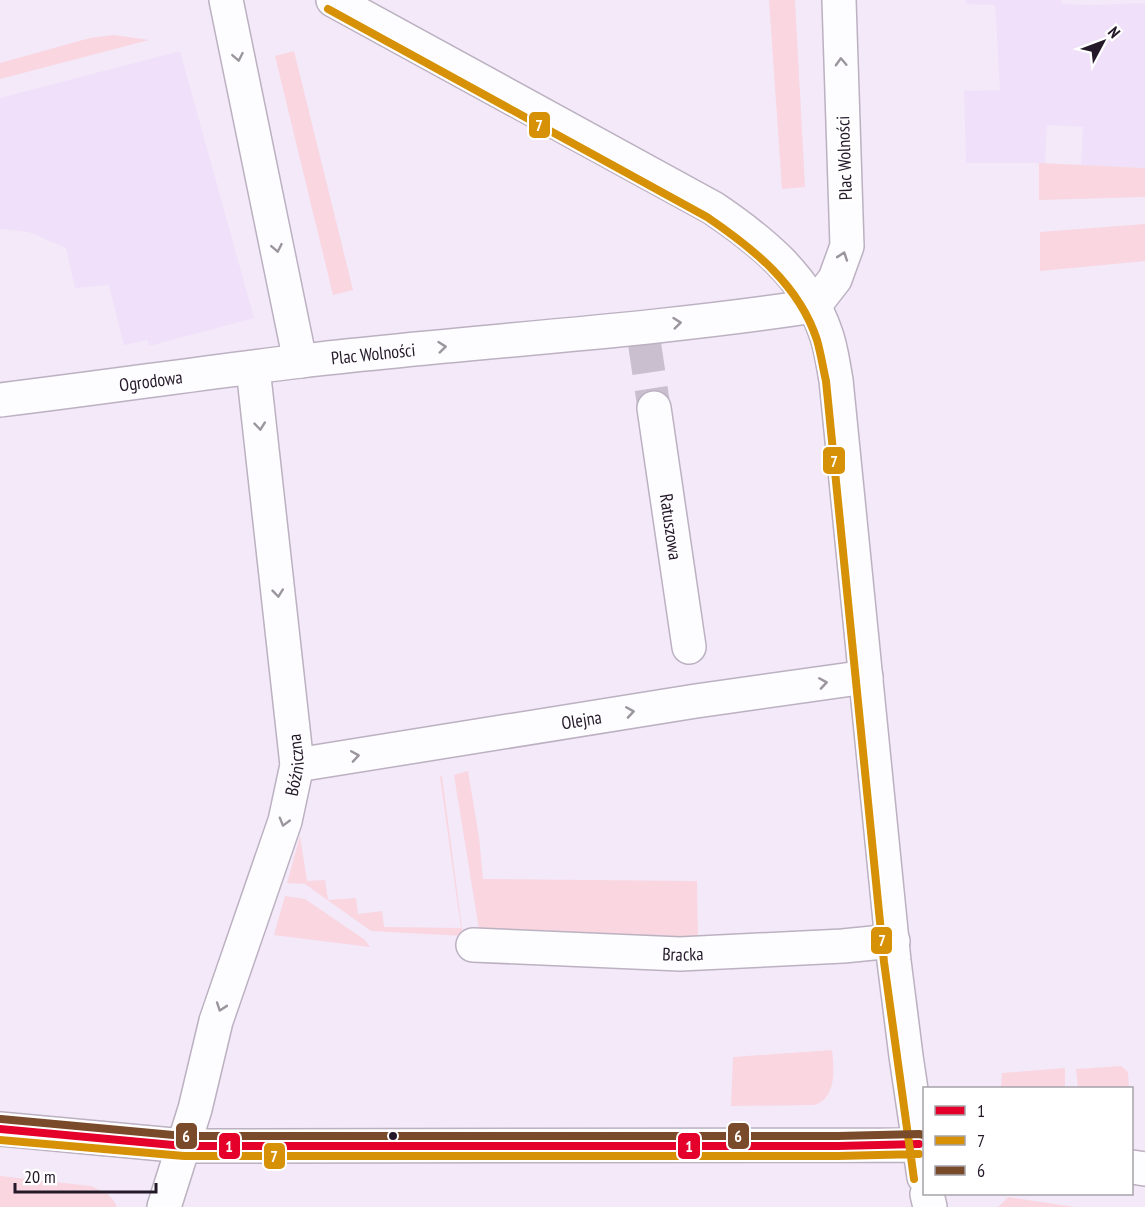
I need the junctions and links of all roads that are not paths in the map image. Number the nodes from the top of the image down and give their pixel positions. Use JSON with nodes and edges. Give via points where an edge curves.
{"nodes":[{"id":1,"x":226,"y":0,"type":"edge"},
{"id":2,"x":333,"y":0,"type":"edge"},
{"id":3,"x":839,"y":0,"type":"edge"},
{"id":4,"x":814,"y":306,"type":"junction"},
{"id":5,"x":300,"y":361,"type":"junction"},
{"id":6,"x":254,"y":368,"type":"junction"},
{"id":7,"x":0,"y":400,"type":"edge"},
{"id":8,"x":654,"y":408,"type":"tunnel mouth"},
{"id":9,"x":689,"y":647,"type":"dead end"},
{"id":10,"x":866,"y":677,"type":"junction"},
{"id":11,"x":297,"y":765,"type":"junction"},
{"id":12,"x":893,"y":941,"type":"junction"},
{"id":13,"x":473,"y":945,"type":"dead end"},
{"id":14,"x":0,"y":1129,"type":"edge"},
{"id":15,"x":922,"y":1145,"type":"edge"},
{"id":16,"x":184,"y":1146,"type":"junction"},
{"id":17,"x":923,"y":1161,"type":"edge"},
{"id":18,"x":164,"y":1207,"type":"edge"}],
"edges":[{"from":1,"to":5,"type":"street","one_way":true},
{"from":2,"to":4,"type":"street","via":[[713,208],[780,260]]},
{"from":4,"to":3,"type":"street","name":"Plac Wolności","one_way":true,"via":[[835,279],[847,246]]},
{"from":5,"to":4,"type":"street","name":"Plac Wolności","one_way":true,"via":[[644,333]]},
{"from":4,"to":10,"type":"street","via":[[826,332],[836,380]]},
{"from":5,"to":6,"type":"street","name":"Ogrodowa"},
{"from":6,"to":7,"type":"street","name":"Ogrodowa"},
{"from":6,"to":11,"type":"street","name":"Bóźniczna","one_way":true},
{"from":8,"to":9,"type":"street","name":"Ratuszowa"},
{"from":11,"to":10,"type":"street","name":"Olejna","one_way":true},
{"from":10,"to":12,"type":"street"},
{"from":11,"to":16,"type":"street","name":"Bóźniczna","one_way":true,"via":[[285,821],[216,1021]]},
{"from":12,"to":13,"type":"street","name":"Bracka","via":[[680,954]]},
{"from":12,"to":15,"type":"street","via":[[904,1044]]},
{"from":14,"to":16,"type":"street"},
{"from":15,"to":16,"type":"street"},
{"from":15,"to":17,"type":"street"},
{"from":16,"to":18,"type":"street","name":"Bóźniczna"}]}
